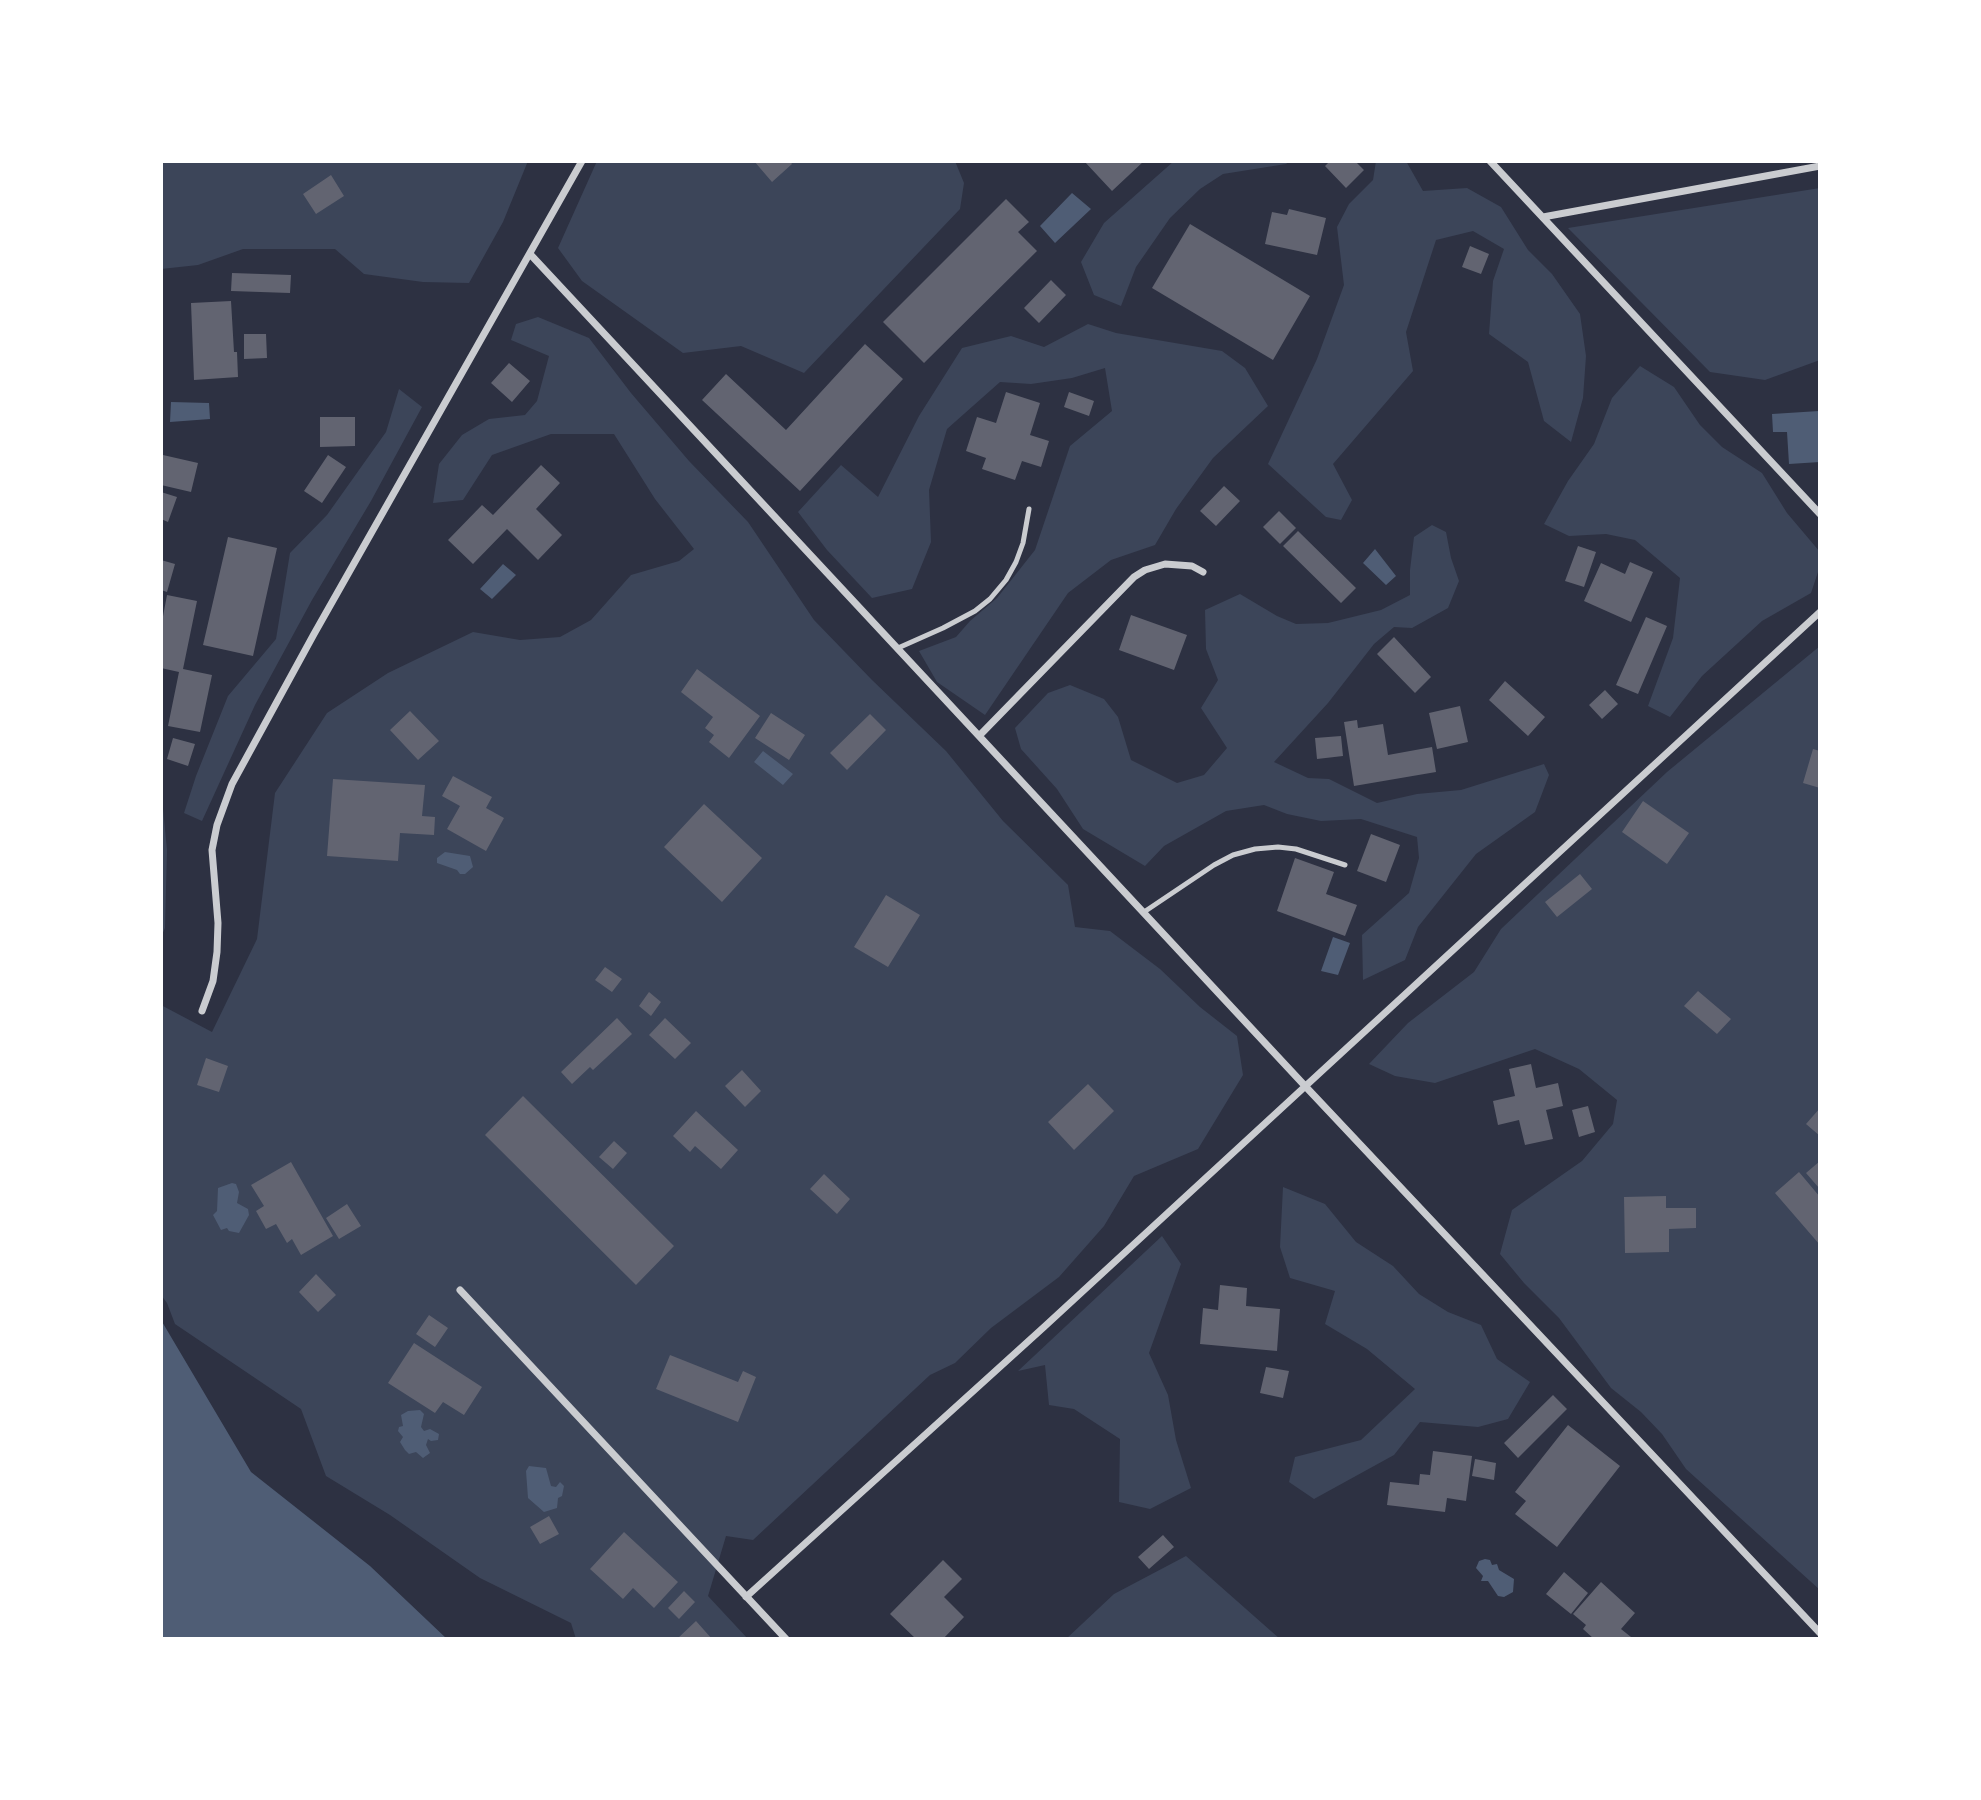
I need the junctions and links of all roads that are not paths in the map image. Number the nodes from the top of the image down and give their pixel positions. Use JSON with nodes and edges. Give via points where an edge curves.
{"nodes":[{"id":1,"x":582,"y":161,"type":"edge"},
{"id":2,"x":1490,"y":161,"type":"edge"},
{"id":3,"x":1820,"y":166,"type":"edge"},
{"id":4,"x":1543,"y":217,"type":"junction"},
{"id":5,"x":530,"y":254,"type":"junction"},
{"id":6,"x":1029,"y":509,"type":"dead end"},
{"id":7,"x":1820,"y":514,"type":"edge"},
{"id":8,"x":1203,"y":572,"type":"dead end"},
{"id":9,"x":1820,"y":612,"type":"edge"},
{"id":10,"x":898,"y":648,"type":"junction"},
{"id":11,"x":980,"y":735,"type":"junction"},
{"id":12,"x":1345,"y":864,"type":"dead end"},
{"id":13,"x":1144,"y":912,"type":"junction"},
{"id":14,"x":202,"y":1011,"type":"dead end"},
{"id":15,"x":1306,"y":1087,"type":"junction"},
{"id":16,"x":460,"y":1290,"type":"dead end"},
{"id":17,"x":746,"y":1597,"type":"junction"},
{"id":18,"x":1820,"y":1633,"type":"edge"},
{"id":19,"x":786,"y":1639,"type":"edge"}],
"edges":[{"from":1,"to":5,"type":"street"},
{"from":2,"to":4,"type":"street"},
{"from":3,"to":4,"type":"street"},
{"from":4,"to":7,"type":"street"},
{"from":5,"to":10,"type":"street"},
{"from":5,"to":14,"type":"street","via":[[232,784],[212,850],[218,952]]},
{"from":6,"to":10,"type":"lane","via":[[1016,562],[990,599],[975,611]]},
{"from":8,"to":11,"type":"street","via":[[1192,566],[1165,564],[1134,577]]},
{"from":9,"to":15,"type":"street"},
{"from":10,"to":11,"type":"street"},
{"from":11,"to":13,"type":"street"},
{"from":12,"to":13,"type":"lane","via":[[1296,849],[1255,849],[1214,865]]},
{"from":13,"to":15,"type":"street"},
{"from":15,"to":17,"type":"street"},
{"from":15,"to":18,"type":"street"},
{"from":16,"to":17,"type":"street"},
{"from":17,"to":19,"type":"street"}]}
